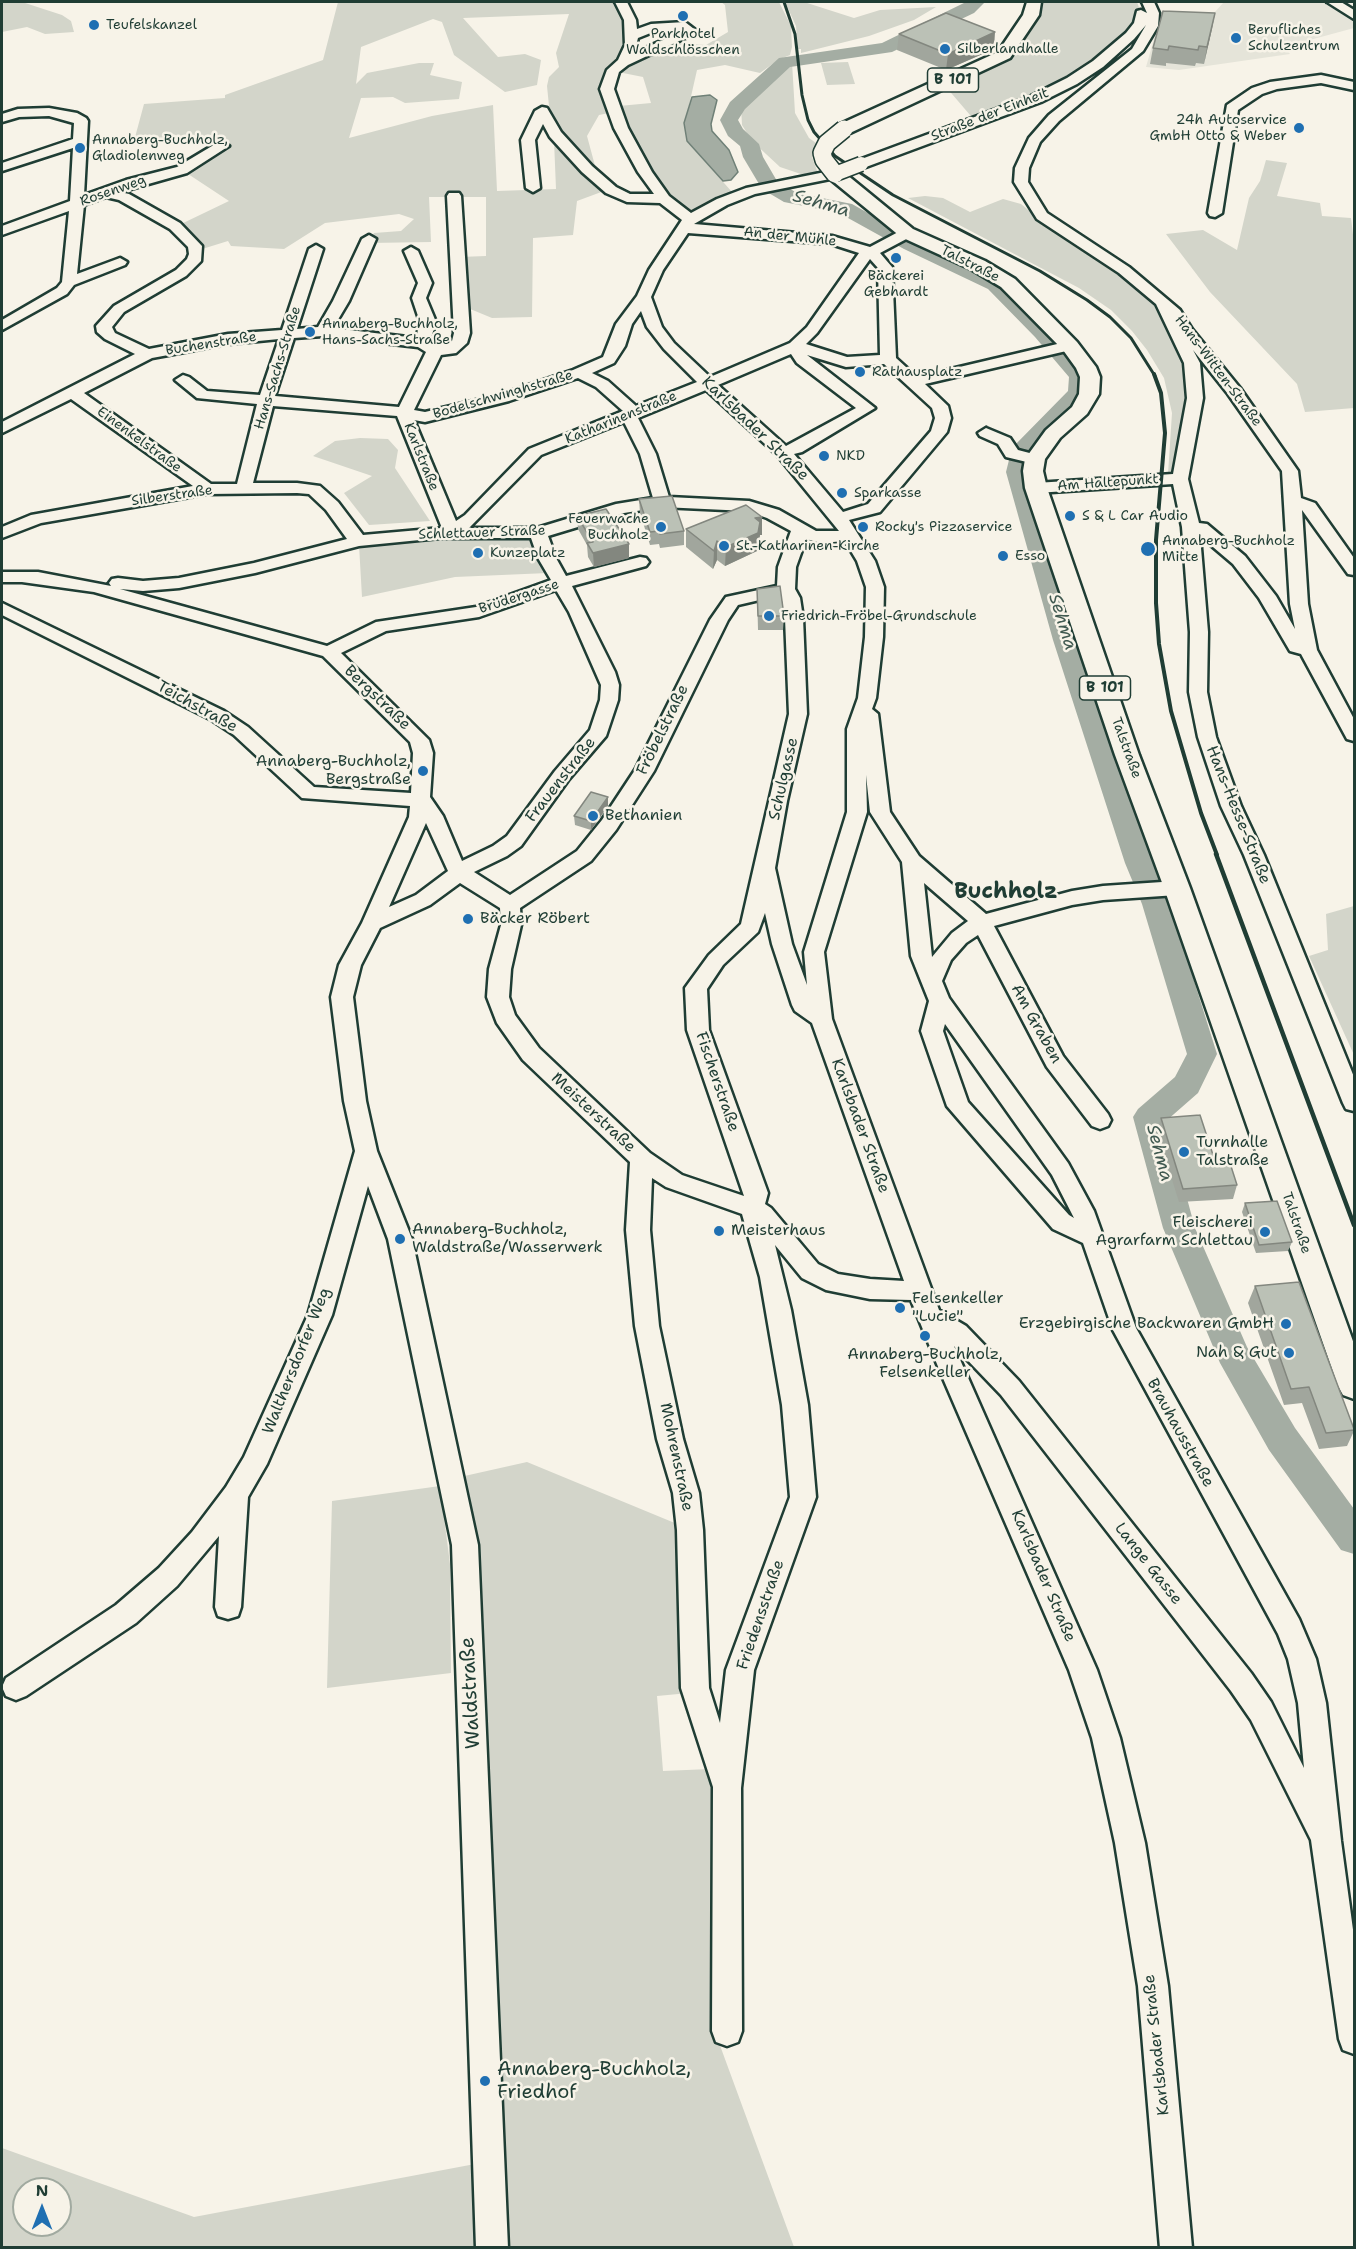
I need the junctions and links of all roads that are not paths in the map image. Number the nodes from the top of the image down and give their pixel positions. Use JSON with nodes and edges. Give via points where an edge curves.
{"nodes":[{"id":1,"x":621,"y":2,"type":"edge"},
{"id":2,"x":1034,"y":2,"type":"edge"},
{"id":3,"x":1137,"y":2,"type":"edge"},
{"id":4,"x":1148,"y":2,"type":"edge"},
{"id":5,"x":1333,"y":2,"type":"edge"},
{"id":6,"x":1354,"y":15,"type":"edge"},
{"id":7,"x":633,"y":36,"type":"junction"},
{"id":8,"x":623,"y":62,"type":"junction"},
{"id":9,"x":1354,"y":86,"type":"edge"},
{"id":10,"x":2,"y":118,"type":"edge"},
{"id":11,"x":80,"y":143,"type":"junction"},
{"id":12,"x":222,"y":146,"type":"dead end"},
{"id":13,"x":2,"y":167,"type":"edge"},
{"id":14,"x":835,"y":174,"type":"junction"},
{"id":15,"x":532,"y":188,"type":"dead end"},
{"id":16,"x":107,"y":193,"type":"junction"},
{"id":17,"x":454,"y":195,"type":"dead end"},
{"id":18,"x":664,"y":199,"type":"junction"},
{"id":19,"x":77,"y":204,"type":"junction"},
{"id":20,"x":1215,"y":213,"type":"dead end"},
{"id":21,"x":687,"y":223,"type":"junction"},
{"id":22,"x":2,"y":231,"type":"edge"},
{"id":23,"x":905,"y":234,"type":"junction"},
{"id":24,"x":369,"y":239,"type":"dead end"},
{"id":25,"x":316,"y":249,"type":"dead end"},
{"id":26,"x":411,"y":251,"type":"dead end"},
{"id":27,"x":872,"y":252,"type":"junction"},
{"id":28,"x":120,"y":262,"type":"dead end"},
{"id":29,"x":69,"y":282,"type":"junction"},
{"id":30,"x":644,"y":297,"type":"junction"},
{"id":31,"x":1163,"y":305,"type":"junction"},
{"id":32,"x":2,"y":326,"type":"edge"},
{"id":33,"x":323,"y":332,"type":"junction"},
{"id":34,"x":288,"y":333,"type":"junction"},
{"id":35,"x":428,"y":346,"type":"junction"},
{"id":36,"x":795,"y":346,"type":"junction"},
{"id":37,"x":1060,"y":348,"type":"junction"},
{"id":38,"x":147,"y":354,"type":"junction"},
{"id":39,"x":888,"y":359,"type":"junction"},
{"id":40,"x":579,"y":373,"type":"junction"},
{"id":41,"x":183,"y":380,"type":"dead end"},
{"id":42,"x":914,"y":382,"type":"junction"},
{"id":43,"x":707,"y":383,"type":"junction"},
{"id":44,"x":71,"y":391,"type":"junction"},
{"id":45,"x":266,"y":401,"type":"junction"},
{"id":46,"x":633,"y":412,"type":"junction"},
{"id":47,"x":404,"y":414,"type":"junction"},
{"id":48,"x":2,"y":428,"type":"edge"},
{"id":49,"x":986,"y":434,"type":"dead end"},
{"id":50,"x":783,"y":452,"type":"junction"},
{"id":51,"x":1025,"y":457,"type":"junction"},
{"id":52,"x":1180,"y":479,"type":"junction"},
{"id":53,"x":244,"y":488,"type":"junction"},
{"id":54,"x":1036,"y":488,"type":"junction"},
{"id":55,"x":207,"y":489,"type":"junction"},
{"id":56,"x":1293,"y":501,"type":"junction"},
{"id":57,"x":662,"y":502,"type":"junction"},
{"id":58,"x":839,"y":518,"type":"junction"},
{"id":59,"x":1191,"y":527,"type":"junction"},
{"id":60,"x":801,"y":528,"type":"junction"},
{"id":61,"x":452,"y":532,"type":"junction"},
{"id":62,"x":2,"y":533,"type":"edge"},
{"id":63,"x":538,"y":533,"type":"junction"},
{"id":64,"x":850,"y":535,"type":"junction"},
{"id":65,"x":358,"y":541,"type":"junction"},
{"id":66,"x":640,"y":562,"type":"dead end"},
{"id":67,"x":1354,"y":570,"type":"edge"},
{"id":68,"x":2,"y":577,"type":"edge"},
{"id":69,"x":22,"y":577,"type":"junction"},
{"id":70,"x":561,"y":583,"type":"junction"},
{"id":71,"x":786,"y":589,"type":"junction"},
{"id":72,"x":2,"y":608,"type":"edge"},
{"id":73,"x":1308,"y":650,"type":"junction"},
{"id":74,"x":329,"y":652,"type":"junction"},
{"id":75,"x":867,"y":698,"type":"junction"},
{"id":76,"x":1354,"y":735,"type":"edge"},
{"id":77,"x":422,"y":800,"type":"junction"},
{"id":78,"x":912,"y":861,"type":"junction"},
{"id":79,"x":765,"y":868,"type":"junction"},
{"id":80,"x":460,"y":873,"type":"junction"},
{"id":81,"x":1172,"y":888,"type":"junction"},
{"id":82,"x":510,"y":905,"type":"junction"},
{"id":83,"x":982,"y":922,"type":"junction"},
{"id":84,"x":372,"y":923,"type":"junction"},
{"id":85,"x":936,"y":991,"type":"junction"},
{"id":86,"x":821,"y":1019,"type":"junction"},
{"id":87,"x":1354,"y":1103,"type":"edge"},
{"id":88,"x":1100,"y":1120,"type":"dead end"},
{"id":89,"x":366,"y":1151,"type":"junction"},
{"id":90,"x":642,"y":1159,"type":"junction"},
{"id":91,"x":752,"y":1208,"type":"junction"},
{"id":92,"x":1092,"y":1234,"type":"junction"},
{"id":93,"x":919,"y":1289,"type":"junction"},
{"id":94,"x":931,"y":1317,"type":"junction"},
{"id":95,"x":1354,"y":1386,"type":"edge"},
{"id":96,"x":235,"y":1495,"type":"junction"},
{"id":97,"x":228,"y":1607,"type":"dead end"},
{"id":98,"x":16,"y":1688,"type":"dead end"},
{"id":99,"x":727,"y":1788,"type":"junction"},
{"id":100,"x":1326,"y":1841,"type":"junction"},
{"id":101,"x":727,"y":2031,"type":"dead end"},
{"id":102,"x":1354,"y":2039,"type":"edge"},
{"id":103,"x":492,"y":2247,"type":"edge"},
{"id":104,"x":1176,"y":2247,"type":"edge"}],
"edges":[{"from":1,"to":7,"type":"street"},
{"from":2,"to":14,"type":"main road","name":"Talstraße","number":"B 101","bridge":true,"via":[[1031,15],[1004,55],[844,129],[831,139],[822,153]]},
{"from":3,"to":14,"type":"street","name":"Straße der Einheit","bridge":true,"via":[[1140,24],[1098,64],[1072,81],[1036,99]]},
{"from":4,"to":31,"type":"street","name":"Hans-Witten-Straße","via":[[1153,13],[1152,26],[1137,51],[1042,130],[1026,155],[1021,182],[1042,216],[1124,270]]},
{"from":5,"to":6,"type":"street"},
{"from":7,"to":8,"type":"street"},
{"from":7,"to":8,"type":"street","via":[[665,27],[685,27],[692,32]]},
{"from":8,"to":18,"type":"street","via":[[614,70],[607,89],[621,128]]},
{"from":9,"to":20,"type":"street","via":[[1321,79],[1275,85],[1257,91],[1232,108]]},
{"from":10,"to":11,"type":"street","via":[[36,112],[72,116],[81,121]]},
{"from":11,"to":13,"type":"street"},
{"from":11,"to":19,"type":"street"},
{"from":12,"to":16,"type":"street","name":"Rosenweg","via":[[182,170]]},
{"from":14,"to":21,"type":"street","via":[[751,191],[722,202]]},
{"from":14,"to":23,"type":"main road","name":"Talstraße","number":"B 101"},
{"from":15,"to":18,"type":"street","via":[[528,140],[542,111],[555,134],[611,190],[627,198]]},
{"from":16,"to":19,"type":"street","name":"Rosenweg"},
{"from":16,"to":38,"type":"street","via":[[124,197],[175,226],[195,246],[194,261],[167,282],[119,309],[104,326],[110,336]]},
{"from":17,"to":35,"type":"street","via":[[462,333],[451,350]]},
{"from":18,"to":21,"type":"street"},
{"from":19,"to":22,"type":"street","name":"Rosenweg"},
{"from":19,"to":29,"type":"street"},
{"from":21,"to":27,"type":"street","name":"An der Mühle","via":[[832,240]]},
{"from":21,"to":30,"type":"street","via":[[656,270]]},
{"from":23,"to":27,"type":"street","name":"Katharinenstraße"},
{"from":23,"to":37,"type":"main road","name":"Talstraße","number":"B 101","via":[[994,273],[1022,297]]},
{"from":24,"to":33,"type":"street"},
{"from":25,"to":34,"type":"street","name":"Hans-Sachs-Straße"},
{"from":26,"to":35,"type":"street","name":"Karlstraße","via":[[425,283],[419,298],[428,322]]},
{"from":27,"to":36,"type":"street","name":"Katharinenstraße","via":[[865,255],[812,330]]},
{"from":27,"to":39,"type":"street","via":[[885,267]]},
{"from":28,"to":29,"type":"street"},
{"from":29,"to":32,"type":"street","via":[[62,291]]},
{"from":30,"to":40,"type":"street","name":"Bodelschwinghstraße","via":[[624,324],[609,360]]},
{"from":30,"to":43,"type":"street","name":"Karlsbader Straße","via":[[655,327]]},
{"from":31,"to":52,"type":"street","name":"Hans-Hesse-Straße","via":[[1192,363],[1195,398]]},
{"from":31,"to":56,"type":"street","name":"Hans-Witten-Straße","via":[[1175,313],[1290,471]]},
{"from":33,"to":34,"type":"street","name":"Buchenstraße"},
{"from":33,"to":35,"type":"street","name":"Buchenstraße"},
{"from":34,"to":38,"type":"street","name":"Buchenstraße"},
{"from":34,"to":45,"type":"street","name":"Hans-Sachs-Straße"},
{"from":35,"to":47,"type":"street","name":"Karlstraße"},
{"from":36,"to":39,"type":"street","via":[[846,362]]},
{"from":36,"to":43,"type":"street","name":"Katharinenstraße"},
{"from":36,"to":50,"type":"street","via":[[802,360],[867,408]]},
{"from":37,"to":42,"type":"street"},
{"from":37,"to":51,"type":"main road","name":"Talstraße","number":"B 101","via":[[1086,367],[1089,394],[1080,410]]},
{"from":38,"to":44,"type":"street","name":"Buchenstraße"},
{"from":39,"to":42,"type":"street"},
{"from":40,"to":46,"type":"street","via":[[602,384]]},
{"from":40,"to":47,"type":"street","name":"Bodelschwinghstraße","via":[[503,398],[425,417]]},
{"from":41,"to":45,"type":"street","name":"Bodelschwinghstraße","via":[[203,395]]},
{"from":42,"to":58,"type":"street","via":[[940,406],[943,418],[939,432],[874,508]]},
{"from":43,"to":46,"type":"street","name":"Katharinenstraße"},
{"from":43,"to":50,"type":"street","name":"Karlsbader Straße"},
{"from":44,"to":48,"type":"street","name":"Buchenstraße"},
{"from":44,"to":55,"type":"street","name":"Einenkelstraße"},
{"from":45,"to":47,"type":"street","name":"Bodelschwinghstraße"},
{"from":45,"to":53,"type":"street","name":"Hans-Sachs-Straße"},
{"from":46,"to":57,"type":"street","via":[[630,418],[648,454]]},
{"from":46,"to":61,"type":"street","name":"Katharinenstraße","via":[[535,452],[471,519]]},
{"from":47,"to":61,"type":"street","name":"Karlstraße"},
{"from":49,"to":51,"type":"street","via":[[1004,441]]},
{"from":50,"to":58,"type":"street","name":"Karlsbader Straße"},
{"from":51,"to":54,"type":"main road","name":"Talstraße","number":"B 101"},
{"from":52,"to":54,"type":"street","name":"Am Haltepunkt"},
{"from":52,"to":59,"type":"street","name":"Hans-Hesse-Straße"},
{"from":53,"to":55,"type":"street","name":"Silberstraße"},
{"from":53,"to":65,"type":"street","name":"Silberstraße","via":[[314,490],[332,506]]},
{"from":54,"to":81,"type":"main road","name":"Talstraße","number":"B 101"},
{"from":55,"to":62,"type":"street","name":"Silberstraße","via":[[37,519]]},
{"from":56,"to":67,"type":"street","via":[[1309,507]]},
{"from":56,"to":73,"type":"street","name":"Hans-Witten-Straße","via":[[1299,604]]},
{"from":57,"to":60,"type":"street","name":"Schlettauer Straße","via":[[749,506]]},
{"from":57,"to":63,"type":"street","name":"Schlettauer Straße","via":[[622,508]]},
{"from":58,"to":64,"type":"street","name":"Karlsbader Straße"},
{"from":59,"to":73,"type":"street","name":"Hans-Witten-Straße","via":[[1201,528],[1239,560],[1267,596],[1296,647]]},
{"from":59,"to":87,"type":"street","name":"Hans-Hesse-Straße","via":[[1199,632],[1198,692],[1207,737],[1231,806]]},
{"from":60,"to":64,"type":"street","name":"Schlettauer Straße","via":[[821,538]]},
{"from":60,"to":71,"type":"street","name":"Schulgasse","via":[[787,567]]},
{"from":61,"to":63,"type":"street","name":"Schlettauer Straße"},
{"from":61,"to":65,"type":"street","name":"Schlettauer Straße"},
{"from":63,"to":70,"type":"street","name":"Frauenstraße"},
{"from":64,"to":75,"type":"street","name":"Karlsbader Straße","via":[[866,561],[875,587]]},
{"from":65,"to":69,"type":"street","name":"Schlettauer Straße","via":[[255,568],[143,586]]},
{"from":66,"to":70,"type":"street","name":"Brüdergasse"},
{"from":68,"to":69,"type":"street","name":"Schlettauer Straße"},
{"from":69,"to":74,"type":"street","name":"Bergstraße","via":[[95,587]]},
{"from":70,"to":74,"type":"street","name":"Brüdergasse","via":[[479,612],[382,626]]},
{"from":70,"to":80,"type":"street","name":"Frauenstraße","via":[[610,685],[599,732],[514,842]]},
{"from":71,"to":79,"type":"street","name":"Schulgasse","via":[[794,618],[798,714]]},
{"from":71,"to":82,"type":"street","name":"Fröbelstraße","via":[[732,601],[645,771],[609,825],[584,856]]},
{"from":72,"to":77,"type":"street","name":"Teichstraße","via":[[217,715],[241,731],[309,793]]},
{"from":73,"to":76,"type":"street","name":"Hans-Witten-Straße"},
{"from":74,"to":77,"type":"street","name":"Bergstraße","via":[[419,740],[423,753]]},
{"from":75,"to":78,"type":"street","via":[[880,812]]},
{"from":75,"to":86,"type":"street","name":"Karlsbader Straße","via":[[856,729],[857,812],[814,952]]},
{"from":77,"to":80,"type":"street","via":[[434,816]]},
{"from":77,"to":84,"type":"street","name":"Bergstraße","via":[[419,817]]},
{"from":78,"to":83,"type":"street"},
{"from":78,"to":85,"type":"street","name":"Brauhausstraße","via":[[921,956]]},
{"from":79,"to":86,"type":"street","name":"Schulgasse","via":[[803,1005]]},
{"from":79,"to":91,"type":"street","name":"Fischerstraße","via":[[751,927],[716,960],[696,988],[698,1030],[756,1193]]},
{"from":80,"to":82,"type":"street"},
{"from":80,"to":84,"type":"street","name":"Frauenstraße","via":[[423,900]]},
{"from":81,"to":83,"type":"street","via":[[1072,898]]},
{"from":81,"to":95,"type":"main road","name":"Talstraße","number":"B 101"},
{"from":82,"to":90,"type":"street","name":"Meisterstraße","via":[[511,925],[500,969],[498,997],[505,1017],[531,1054]]},
{"from":83,"to":85,"type":"street","via":[[959,938],[942,957]]},
{"from":83,"to":88,"type":"street","name":"Am Graben","via":[[1055,1061]]},
{"from":84,"to":89,"type":"street","name":"Bergstraße","via":[[350,965],[342,997],[355,1101]]},
{"from":85,"to":92,"type":"street","name":"Brauhausstraße","via":[[1060,1169]]},
{"from":85,"to":92,"type":"street","via":[[932,1031],[958,1106],[1060,1222],[1082,1234]]},
{"from":86,"to":93,"type":"street","name":"Karlsbader Straße"},
{"from":89,"to":96,"type":"street","name":"Walthersdorfer Weg","via":[[320,1315],[254,1464]]},
{"from":89,"to":103,"type":"street","name":"Waldstraße","via":[[400,1239],[465,1545]]},
{"from":90,"to":91,"type":"street","name":"Meisterstraße","via":[[674,1181]]},
{"from":90,"to":99,"type":"street","name":"Mohrenstraße","via":[[638,1230],[647,1326],[670,1439],[686,1493],[695,1688]]},
{"from":91,"to":93,"type":"street","name":"Meisterstraße","via":[[763,1215],[810,1271],[834,1283],[870,1289]]},
{"from":91,"to":99,"type":"street","name":"Friedensstraße","via":[[779,1310],[795,1405],[803,1497],[740,1670]]},
{"from":92,"to":100,"type":"street","name":"Brauhausstraße","via":[[1125,1330],[1289,1628],[1302,1659],[1312,1703]]},
{"from":93,"to":94,"type":"street","name":"Karlsbader Straße"},
{"from":94,"to":100,"type":"street","name":"Lange Gasse","via":[[957,1333],[1010,1388],[1241,1682],[1261,1711]]},
{"from":94,"to":104,"type":"street","name":"Karlsbader Straße","via":[[1083,1670],[1106,1738],[1130,1843],[1153,1986]]},
{"from":96,"to":97,"type":"street","name":"Walthersdorfer Weg"},
{"from":96,"to":98,"type":"street","name":"Walthersdorfer Weg","via":[[168,1577],[126,1614]]},
{"from":99,"to":101,"type":"street","name":"Friedensstraße"},
{"from":100,"to":102,"type":"street","name":"Brauhausstraße"}]}
